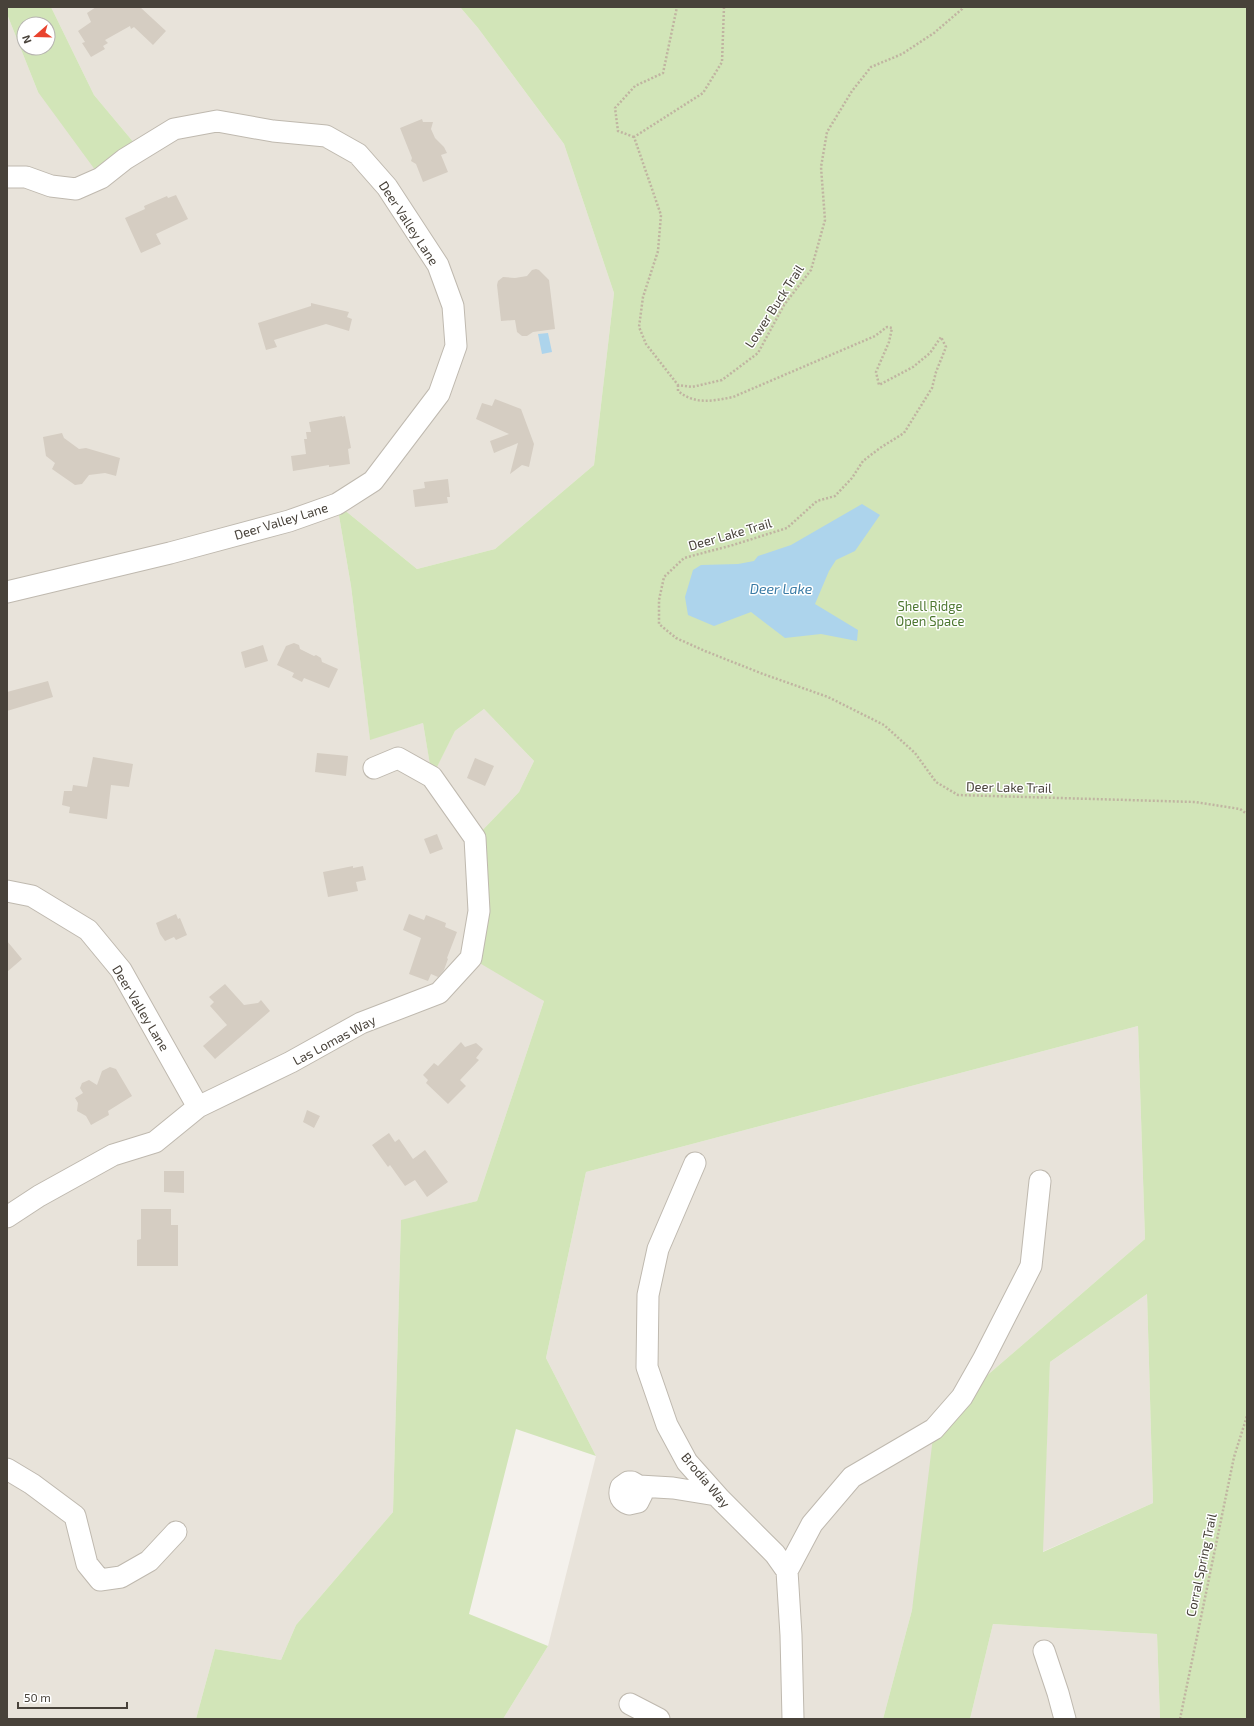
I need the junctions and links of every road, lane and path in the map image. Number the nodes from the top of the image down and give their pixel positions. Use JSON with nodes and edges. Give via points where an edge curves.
{"nodes":[{"id":1,"x":677,"y":7,"type":"edge"},
{"id":2,"x":724,"y":7,"type":"edge"},
{"id":3,"x":963,"y":7,"type":"edge"},
{"id":4,"x":634,"y":137,"type":"junction"},
{"id":5,"x":7,"y":177,"type":"edge"},
{"id":6,"x":678,"y":385,"type":"junction"},
{"id":7,"x":7,"y":592,"type":"edge"},
{"id":8,"x":374,"y":768,"type":"dead end"},
{"id":9,"x":1247,"y":814,"type":"edge"},
{"id":10,"x":7,"y":891,"type":"edge"},
{"id":11,"x":198,"y":1107,"type":"junction"},
{"id":12,"x":696,"y":1164,"type":"dead end"},
{"id":13,"x":1040,"y":1181,"type":"dead end"},
{"id":14,"x":7,"y":1217,"type":"edge"},
{"id":15,"x":1247,"y":1416,"type":"edge"},
{"id":16,"x":7,"y":1469,"type":"edge"},
{"id":17,"x":639,"y":1486,"type":"dead end"},
{"id":18,"x":716,"y":1495,"type":"junction"},
{"id":19,"x":176,"y":1532,"type":"dead end"},
{"id":20,"x":787,"y":1571,"type":"junction"},
{"id":21,"x":1044,"y":1651,"type":"dead end"},
{"id":22,"x":630,"y":1704,"type":"dead end"},
{"id":23,"x":659,"y":1719,"type":"edge"},
{"id":24,"x":793,"y":1719,"type":"edge"},
{"id":25,"x":1064,"y":1719,"type":"edge"},
{"id":26,"x":1180,"y":1719,"type":"edge"}],
"edges":[{"from":1,"to":4,"type":"path","via":[[663,73],[635,86],[615,108],[618,131]]},
{"from":2,"to":4,"type":"path","via":[[722,62],[703,93]]},
{"from":3,"to":6,"type":"path","name":"Lower Buck Trail","via":[[934,33],[902,54],[872,67],[852,91],[827,132],[821,167],[825,220],[811,270],[784,305],[758,353],[722,380],[692,387]]},
{"from":4,"to":6,"type":"path","via":[[661,215],[658,251],[643,297],[639,327],[646,344]]},
{"from":5,"to":7,"type":"street","name":"Deer Valley Lane","via":[[26,177],[51,186],[76,189],[101,178],[125,159],[174,129],[217,121],[272,131],[326,136],[358,154],[387,187],[438,265],[453,306],[456,346],[439,394],[373,481],[337,504],[289,521],[170,553]]},
{"from":6,"to":9,"type":"path","name":"Deer Lake Trail","via":[[678,391],[686,397],[708,402],[732,397],[876,336],[887,326],[892,328],[876,372],[879,385],[913,367],[930,353],[941,337],[946,347],[932,388],[904,433],[863,461],[852,478],[835,496],[817,501],[787,528],[684,558],[664,577],[659,600],[659,624],[676,638],[763,674],[828,697],[884,725],[915,753],[936,782],[958,795],[1195,802],[1240,809]]},
{"from":8,"to":11,"type":"street","name":"Las Lomas Way","via":[[398,758],[432,777],[475,838],[479,911],[471,958],[439,993],[361,1023],[292,1062]]},
{"from":10,"to":11,"type":"street","name":"Deer Valley Lane","via":[[32,896],[88,930],[121,970]]},
{"from":11,"to":14,"type":"street","name":"Las Lomas Way","via":[[155,1142],[113,1155]]},
{"from":12,"to":18,"type":"street","name":"Brodia Way","via":[[658,1249],[648,1295],[646,1367],[667,1425],[687,1462]]},
{"from":13,"to":20,"type":"street","via":[[1030,1266],[962,1397],[934,1429],[852,1477],[812,1524]]},
{"from":15,"to":26,"type":"path","name":"Corral Spring Trail","via":[[1234,1457]]},
{"from":16,"to":19,"type":"street","via":[[75,1516],[87,1564],[100,1580],[121,1577],[149,1561]]},
{"from":17,"to":18,"type":"street"},
{"from":18,"to":20,"type":"street","name":"Brodia Way","via":[[775,1554]]},
{"from":20,"to":24,"type":"street"},
{"from":21,"to":25,"type":"street"},
{"from":22,"to":23,"type":"street"}]}
